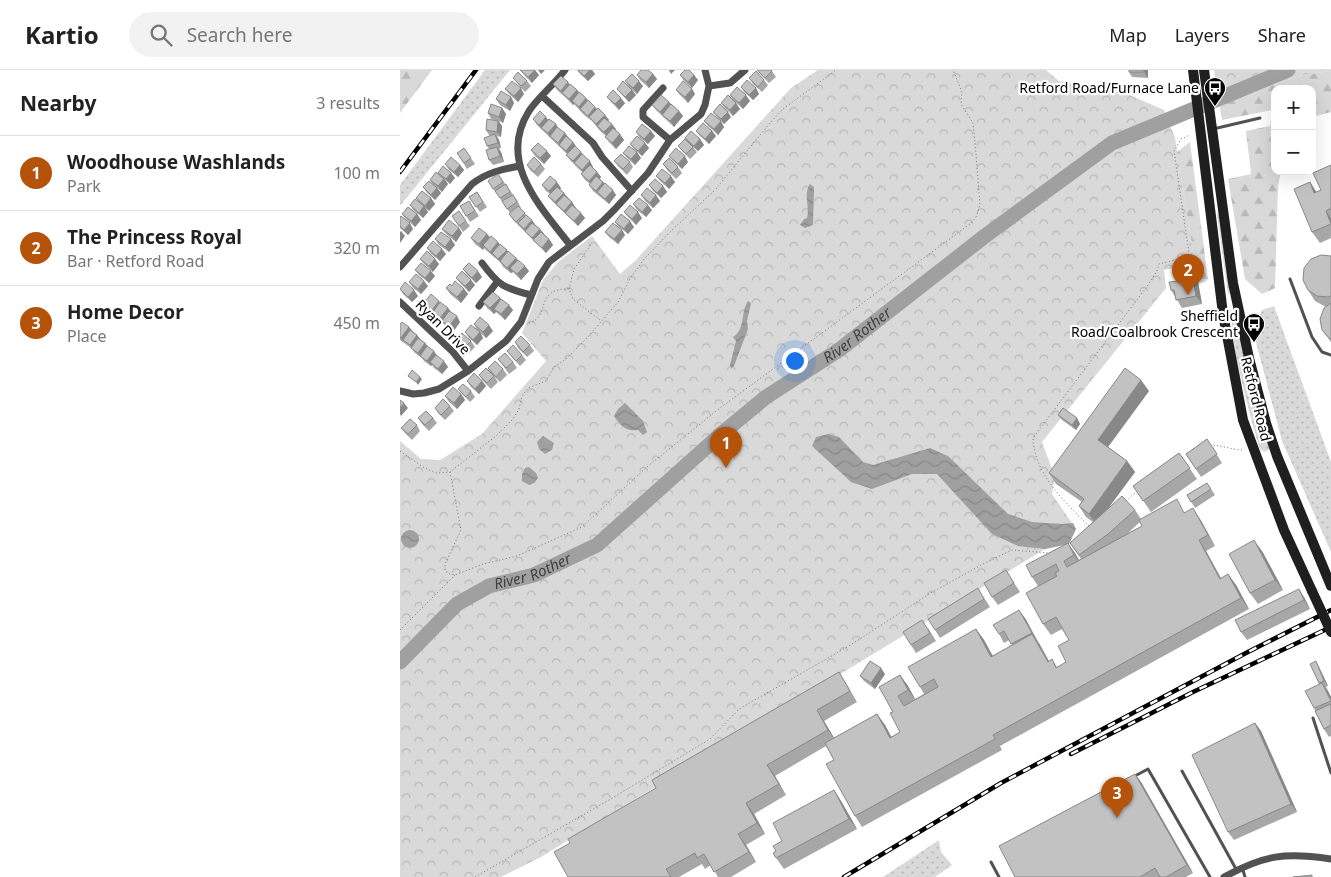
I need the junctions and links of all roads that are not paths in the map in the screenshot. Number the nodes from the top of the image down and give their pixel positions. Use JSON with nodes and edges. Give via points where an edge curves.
{"nodes":[{"id":1,"x":565,"y":70,"type":"edge"},
{"id":2,"x":705,"y":70,"type":"edge"},
{"id":3,"x":745,"y":70,"type":"edge"},
{"id":4,"x":1193,"y":70,"type":"edge"},
{"id":5,"x":1204,"y":70,"type":"edge"},
{"id":6,"x":709,"y":86,"type":"junction"},
{"id":7,"x":663,"y":88,"type":"dead end"},
{"id":8,"x":542,"y":96,"type":"junction"},
{"id":9,"x":1260,"y":118,"type":"dead end"},
{"id":10,"x":1212,"y":130,"type":"junction"},
{"id":11,"x":670,"y":140,"type":"junction"},
{"id":12,"x":520,"y":166,"type":"junction"},
{"id":13,"x":632,"y":191,"type":"junction"},
{"id":14,"x":570,"y":245,"type":"junction"},
{"id":15,"x":482,"y":263,"type":"dead end"},
{"id":16,"x":400,"y":267,"type":"edge"},
{"id":17,"x":1290,"y":279,"type":"dead end"},
{"id":18,"x":497,"y":282,"type":"junction"},
{"id":19,"x":531,"y":295,"type":"junction"},
{"id":20,"x":400,"y":302,"type":"edge"},
{"id":21,"x":479,"y":306,"type":"dead end"},
{"id":22,"x":1331,"y":355,"type":"edge"},
{"id":23,"x":468,"y":372,"type":"junction"},
{"id":24,"x":400,"y":391,"type":"edge"},
{"id":25,"x":1330,"y":584,"type":"edge"},
{"id":26,"x":1331,"y":632,"type":"edge"},
{"id":27,"x":1313,"y":718,"type":"edge"},
{"id":28,"x":1182,"y":771,"type":"dead end"},
{"id":29,"x":1331,"y":773,"type":"edge"},
{"id":30,"x":1132,"y":778,"type":"edge"},
{"id":31,"x":1331,"y":859,"type":"edge"},
{"id":32,"x":991,"y":862,"type":"dead end"},
{"id":33,"x":1239,"y":868,"type":"junction"},
{"id":34,"x":999,"y":877,"type":"edge"},
{"id":35,"x":1210,"y":877,"type":"edge"},
{"id":36,"x":1224,"y":877,"type":"edge"},
{"id":37,"x":1246,"y":877,"type":"edge"}],
"edges":[{"from":1,"to":8,"type":"street"},
{"from":2,"to":6,"type":"street"},
{"from":3,"to":6,"type":"street","via":[[730,83]]},
{"from":4,"to":26,"type":"main road","name":"Retford Road","bridge":true,"via":[[1223,314],[1243,420],[1284,530]]},
{"from":5,"to":10,"type":"main road","name":"Retford Road"},
{"from":6,"to":11,"type":"street","via":[[701,114]]},
{"from":7,"to":11,"type":"street","via":[[642,114]]},
{"from":8,"to":12,"type":"street","via":[[519,133],[517,155]]},
{"from":8,"to":13,"type":"street","via":[[593,143]]},
{"from":9,"to":10,"type":"lane"},
{"from":10,"to":25,"type":"main road","name":"Retford Road","via":[[1233,283],[1249,358],[1277,456]]},
{"from":11,"to":13,"type":"street"},
{"from":12,"to":14,"type":"street","via":[[537,203]]},
{"from":12,"to":16,"type":"street","via":[[493,172],[472,184]]},
{"from":13,"to":14,"type":"street"},
{"from":14,"to":19,"type":"street","via":[[549,262]]},
{"from":15,"to":18,"type":"street"},
{"from":17,"to":22,"type":"lane","via":[[1312,336],[1322,352]]},
{"from":18,"to":19,"type":"street"},
{"from":18,"to":21,"type":"street"},
{"from":19,"to":23,"type":"street","via":[[521,322],[506,341]]},
{"from":20,"to":23,"type":"street","name":"Ryan Drive","via":[[454,352]]},
{"from":23,"to":24,"type":"street","via":[[424,394]]},
{"from":27,"to":29,"type":"lane"},
{"from":28,"to":33,"type":"lane"},
{"from":30,"to":35,"type":"lane","via":[[1148,769]]},
{"from":31,"to":33,"type":"street","via":[[1307,855],[1272,856]]},
{"from":32,"to":34,"type":"lane"},
{"from":33,"to":36,"type":"street"},
{"from":33,"to":37,"type":"lane"}]}
